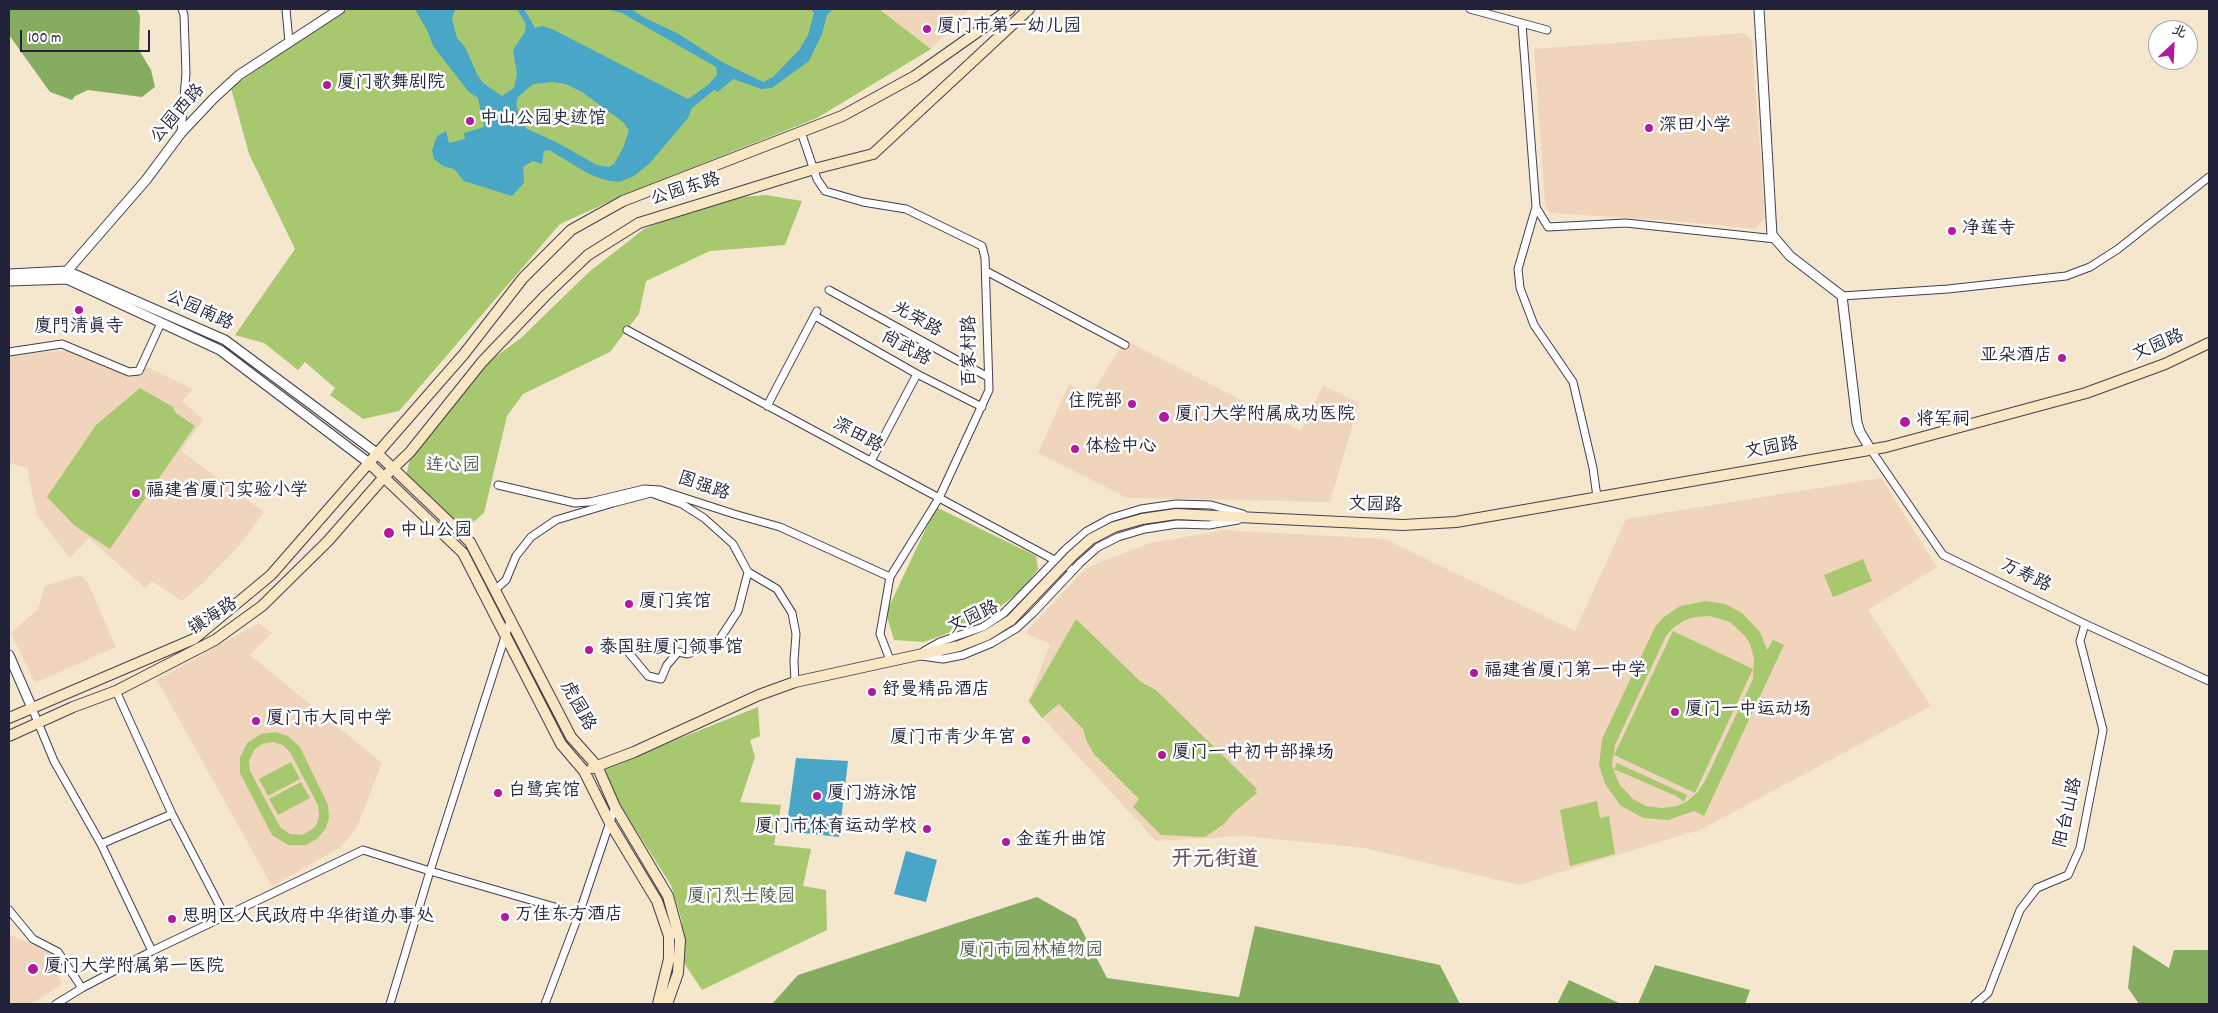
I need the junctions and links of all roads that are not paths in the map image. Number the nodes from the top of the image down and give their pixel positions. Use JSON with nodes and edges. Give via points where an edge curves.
{"nodes":[{"id":1,"x":182,"y":9,"type":"edge"},
{"id":2,"x":286,"y":9,"type":"edge"},
{"id":3,"x":340,"y":9,"type":"edge"},
{"id":4,"x":1010,"y":9,"type":"edge"},
{"id":5,"x":1029,"y":9,"type":"edge"},
{"id":6,"x":1470,"y":9,"type":"edge"},
{"id":7,"x":1759,"y":9,"type":"edge"},
{"id":8,"x":1522,"y":24,"type":"junction"},
{"id":9,"x":1547,"y":30,"type":"dead end"},
{"id":10,"x":289,"y":42,"type":"junction"},
{"id":11,"x":801,"y":132,"type":"junction"},
{"id":12,"x":181,"y":133,"type":"junction"},
{"id":13,"x":814,"y":170,"type":"junction"},
{"id":14,"x":2209,"y":176,"type":"edge"},
{"id":15,"x":1536,"y":207,"type":"junction"},
{"id":16,"x":1776,"y":239,"type":"junction"},
{"id":17,"x":67,"y":271,"type":"junction"},
{"id":18,"x":986,"y":271,"type":"junction"},
{"id":19,"x":9,"y":274,"type":"edge"},
{"id":20,"x":9,"y":281,"type":"edge"},
{"id":21,"x":829,"y":290,"type":"dead end"},
{"id":22,"x":1842,"y":296,"type":"junction"},
{"id":23,"x":161,"y":323,"type":"junction"},
{"id":24,"x":626,"y":330,"type":"dead end"},
{"id":25,"x":2209,"y":343,"type":"edge"},
{"id":26,"x":1125,"y":345,"type":"dead end"},
{"id":27,"x":9,"y":352,"type":"edge"},
{"id":28,"x":917,"y":374,"type":"junction"},
{"id":29,"x":988,"y":377,"type":"junction"},
{"id":30,"x":768,"y":406,"type":"junction"},
{"id":31,"x":982,"y":407,"type":"junction"},
{"id":32,"x":1871,"y":450,"type":"junction"},
{"id":33,"x":378,"y":454,"type":"junction"},
{"id":34,"x":871,"y":461,"type":"junction"},
{"id":35,"x":370,"y":463,"type":"junction"},
{"id":36,"x":394,"y":468,"type":"junction"},
{"id":37,"x":384,"y":478,"type":"junction"},
{"id":38,"x":498,"y":485,"type":"dead end"},
{"id":39,"x":1597,"y":497,"type":"junction"},
{"id":40,"x":939,"y":498,"type":"junction"},
{"id":41,"x":1256,"y":517,"type":"junction"},
{"id":42,"x":1055,"y":561,"type":"junction"},
{"id":43,"x":1073,"y":570,"type":"junction"},
{"id":44,"x":748,"y":572,"type":"junction"},
{"id":45,"x":890,"y":577,"type":"junction"},
{"id":46,"x":495,"y":590,"type":"junction"},
{"id":47,"x":511,"y":618,"type":"junction"},
{"id":48,"x":2085,"y":624,"type":"junction"},
{"id":49,"x":505,"y":634,"type":"junction"},
{"id":50,"x":629,"y":653,"type":"dead end"},
{"id":51,"x":9,"y":655,"type":"edge"},
{"id":52,"x":916,"y":656,"type":"junction"},
{"id":53,"x":890,"y":660,"type":"junction"},
{"id":54,"x":2209,"y":681,"type":"edge"},
{"id":55,"x":795,"y":682,"type":"junction"},
{"id":56,"x":116,"y":691,"type":"junction"},
{"id":57,"x":32,"y":708,"type":"junction"},
{"id":58,"x":9,"y":718,"type":"edge"},
{"id":59,"x":38,"y":723,"type":"junction"},
{"id":60,"x":9,"y":736,"type":"edge"},
{"id":61,"x":597,"y":766,"type":"junction"},
{"id":62,"x":584,"y":771,"type":"junction"},
{"id":63,"x":616,"y":807,"type":"junction"},
{"id":64,"x":172,"y":814,"type":"junction"},
{"id":65,"x":610,"y":823,"type":"junction"},
{"id":66,"x":102,"y":844,"type":"junction"},
{"id":67,"x":430,"y":871,"type":"junction"},
{"id":68,"x":9,"y":910,"type":"edge"},
{"id":69,"x":579,"y":914,"type":"junction"},
{"id":70,"x":225,"y":916,"type":"junction"},
{"id":71,"x":152,"y":951,"type":"junction"},
{"id":72,"x":82,"y":988,"type":"junction"},
{"id":73,"x":56,"y":1004,"type":"edge"},
{"id":74,"x":390,"y":1004,"type":"edge"},
{"id":75,"x":545,"y":1004,"type":"edge"},
{"id":76,"x":658,"y":1004,"type":"edge"},
{"id":77,"x":667,"y":1004,"type":"edge"},
{"id":78,"x":1975,"y":1004,"type":"edge"}],
"edges":[{"from":1,"to":12,"type":"street","via":[[186,73]]},
{"from":2,"to":10,"type":"street"},
{"from":3,"to":10,"type":"street","name":"公园西路"},
{"from":4,"to":11,"type":"main road","name":"公园东路","via":[[915,76],[842,116]]},
{"from":5,"to":13,"type":"main road","name":"公园东路","via":[[873,154]]},
{"from":6,"to":8,"type":"street"},
{"from":7,"to":16,"type":"street","via":[[1772,234]]},
{"from":8,"to":9,"type":"street"},
{"from":8,"to":15,"type":"street"},
{"from":10,"to":12,"type":"street","name":"公园西路","via":[[239,75]]},
{"from":11,"to":13,"type":"street","name":"百家村路"},
{"from":11,"to":33,"type":"main road","name":"公园东路","via":[[623,201],[571,230],[523,278],[464,354]]},
{"from":12,"to":17,"type":"street","name":"公园西路","via":[[146,180]]},
{"from":13,"to":18,"type":"street","name":"百家村路","via":[[825,191],[906,209],[982,246]]},
{"from":13,"to":36,"type":"main road","name":"公园东路","via":[[638,223],[588,255],[482,362]]},
{"from":14,"to":22,"type":"street","via":[[2118,249],[2090,267],[2066,276]]},
{"from":15,"to":16,"type":"street","via":[[1548,227],[1626,223]]},
{"from":15,"to":39,"type":"street","via":[[1518,269],[1520,288],[1534,325],[1573,382]]},
{"from":16,"to":22,"type":"street","via":[[1790,256]]},
{"from":17,"to":19,"type":"street","name":"公园南路"},
{"from":17,"to":33,"type":"street","name":"公园南路","via":[[225,340]]},
{"from":18,"to":26,"type":"street"},
{"from":18,"to":29,"type":"street","name":"百家村路"},
{"from":20,"to":23,"type":"street","name":"公园南路","via":[[67,279]]},
{"from":21,"to":29,"type":"street","name":"光荣路"},
{"from":22,"to":32,"type":"street","via":[[1857,423]]},
{"from":23,"to":27,"type":"street","via":[[139,371],[129,372],[62,344]]},
{"from":23,"to":35,"type":"street","name":"公园南路","via":[[220,350]]},
{"from":24,"to":30,"type":"street","name":"深田路"},
{"from":25,"to":32,"type":"main road","name":"文园路","via":[[2165,364],[2086,393]]},
{"from":28,"to":30,"type":"street","name":"尚武路","via":[[816,314]]},
{"from":28,"to":31,"type":"street","name":"尚武路"},
{"from":28,"to":34,"type":"street"},
{"from":29,"to":31,"type":"street","name":"百家村路","via":[[989,390]]},
{"from":30,"to":34,"type":"street","name":"深田路"},
{"from":31,"to":40,"type":"street","name":"百家村路"},
{"from":32,"to":39,"type":"main road","name":"文园路"},
{"from":32,"to":48,"type":"street","name":"万寿路","via":[[1944,555]]},
{"from":33,"to":35,"type":"main road","name":"镇海路"},
{"from":33,"to":36,"type":"main road","name":"虎园路"},
{"from":34,"to":40,"type":"street","name":"深田路"},
{"from":35,"to":37,"type":"main road","name":"虎园路"},
{"from":35,"to":57,"type":"main road","name":"镇海路","via":[[271,575],[194,639]]},
{"from":36,"to":37,"type":"main road","name":"镇海路"},
{"from":36,"to":46,"type":"main road","name":"虎园路","via":[[470,542]]},
{"from":37,"to":49,"type":"main road","name":"虎园路","via":[[463,553]]},
{"from":37,"to":56,"type":"main road","name":"镇海路","via":[[328,541],[262,606],[215,640]]},
{"from":38,"to":45,"type":"street","name":"图强路","via":[[575,503],[644,489],[660,490],[780,527]]},
{"from":39,"to":41,"type":"main road","name":"文园路","via":[[1456,522],[1403,525]]},
{"from":40,"to":42,"type":"street","name":"深田路"},
{"from":40,"to":45,"type":"street","name":"百家村路"},
{"from":41,"to":42,"type":"street","via":[[1211,505],[1176,504],[1141,509],[1111,518],[1086,531]]},
{"from":41,"to":43,"type":"street","via":[[1209,525],[1177,524],[1145,529],[1098,547]]},
{"from":41,"to":52,"type":"main road","name":"文园路","bridge":true,"via":[[1176,514],[1142,519],[1114,528],[1092,539],[1073,555],[1012,620],[959,646]]},
{"from":42,"to":43,"type":"street","name":"深田路"},
{"from":42,"to":52,"type":"street","via":[[1004,613],[983,627],[940,642]]},
{"from":43,"to":52,"type":"street","via":[[1017,628],[992,643],[963,655],[942,659]]},
{"from":44,"to":46,"type":"street","via":[[733,544],[704,518],[682,504],[651,494],[556,520],[531,537],[516,556],[506,580]]},
{"from":44,"to":50,"type":"street","via":[[738,611],[719,640],[688,654],[678,652],[661,679],[648,676]]},
{"from":44,"to":55,"type":"street","via":[[777,589],[792,613],[796,634]]},
{"from":45,"to":53,"type":"street","name":"百家村路","via":[[880,634]]},
{"from":46,"to":47,"type":"main road","name":"虎园路"},
{"from":47,"to":49,"type":"street"},
{"from":47,"to":61,"type":"main road","name":"虎园路","via":[[572,737]]},
{"from":48,"to":54,"type":"street","name":"万寿路"},
{"from":48,"to":78,"type":"street","name":"阳台山路","via":[[2080,641],[2103,730],[2080,848],[2068,874],[2037,888],[2020,910],[1988,992]]},
{"from":49,"to":62,"type":"main road","name":"虎园路","via":[[561,744]]},
{"from":49,"to":67,"type":"street"},
{"from":51,"to":57,"type":"street"},
{"from":52,"to":53,"type":"main road","name":"文园路"},
{"from":53,"to":55,"type":"main road","name":"文园路"},
{"from":55,"to":61,"type":"main road","name":"文园路"},
{"from":56,"to":59,"type":"main road","name":"镇海路"},
{"from":56,"to":64,"type":"street"},
{"from":57,"to":58,"type":"main road","name":"镇海路"},
{"from":57,"to":59,"type":"street"},
{"from":59,"to":60,"type":"main road","name":"镇海路"},
{"from":59,"to":66,"type":"street","via":[[54,761]]},
{"from":61,"to":62,"type":"main road","name":"文园路"},
{"from":61,"to":63,"type":"main road","name":"虎园路"},
{"from":62,"to":65,"type":"main road","name":"虎园路"},
{"from":63,"to":65,"type":"street"},
{"from":63,"to":77,"type":"main road","name":"虎园路","via":[[668,896],[680,940],[678,973]]},
{"from":64,"to":66,"type":"street"},
{"from":64,"to":70,"type":"street"},
{"from":65,"to":69,"type":"street"},
{"from":65,"to":76,"type":"main road","name":"虎园路","via":[[657,901],[669,936],[669,959]]},
{"from":66,"to":71,"type":"street"},
{"from":67,"to":69,"type":"street"},
{"from":67,"to":70,"type":"street","via":[[363,850]]},
{"from":67,"to":74,"type":"street"},
{"from":68,"to":72,"type":"street","via":[[33,939],[58,952]]},
{"from":69,"to":75,"type":"street"},
{"from":70,"to":71,"type":"street"},
{"from":71,"to":72,"type":"street"},
{"from":72,"to":73,"type":"street"}]}
